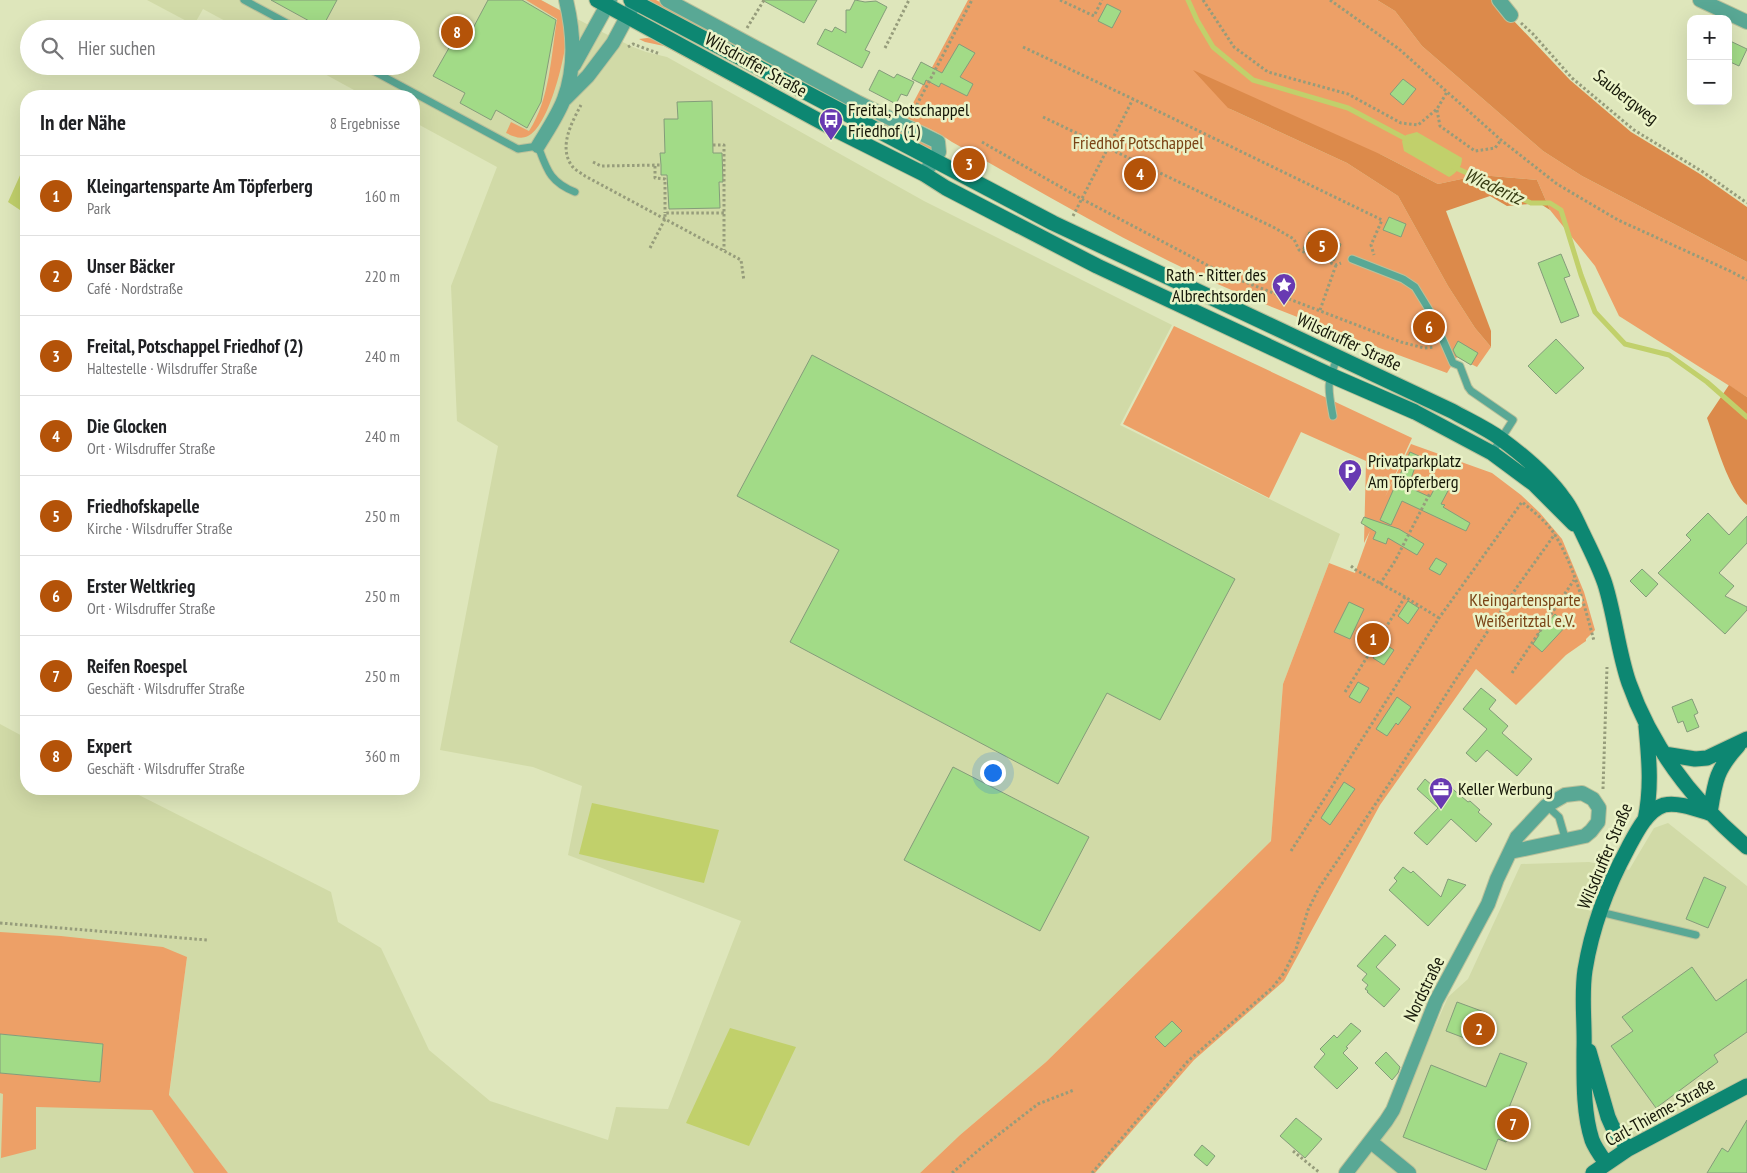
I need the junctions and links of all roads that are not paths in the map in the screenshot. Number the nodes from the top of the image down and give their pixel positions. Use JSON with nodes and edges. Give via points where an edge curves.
{"nodes":[{"id":1,"x":244,"y":0,"type":"edge"},
{"id":2,"x":566,"y":0,"type":"edge"},
{"id":3,"x":667,"y":0,"type":"edge"},
{"id":4,"x":1499,"y":0,"type":"edge"},
{"id":5,"x":1700,"y":0,"type":"edge"},
{"id":6,"x":633,"y":1,"type":"edge"},
{"id":7,"x":604,"y":2,"type":"edge"},
{"id":8,"x":1511,"y":15,"type":"road end"},
{"id":9,"x":628,"y":17,"type":"junction"},
{"id":10,"x":281,"y":20,"type":"edge"},
{"id":11,"x":1747,"y":22,"type":"edge"},
{"id":12,"x":572,"y":68,"type":"junction"},
{"id":13,"x":380,"y":75,"type":"edge"},
{"id":14,"x":408,"y":90,"type":"edge"},
{"id":15,"x":420,"y":97,"type":"edge"},
{"id":16,"x":564,"y":99,"type":"junction"},
{"id":17,"x":538,"y":146,"type":"junction"},
{"id":18,"x":935,"y":160,"type":"junction"},
{"id":19,"x":924,"y":174,"type":"junction"},
{"id":20,"x":575,"y":192,"type":"dead end"},
{"id":21,"x":1352,"y":259,"type":"road end"},
{"id":22,"x":1338,"y":357,"type":"junction"},
{"id":23,"x":1330,"y":374,"type":"junction"},
{"id":24,"x":1333,"y":416,"type":"dead end"},
{"id":25,"x":1501,"y":439,"type":"junction"},
{"id":26,"x":1492,"y":453,"type":"junction"},
{"id":27,"x":1581,"y":530,"type":"junction"},
{"id":28,"x":1646,"y":722,"type":"junction"},
{"id":29,"x":1745,"y":740,"type":"edge"},
{"id":30,"x":1664,"y":754,"type":"junction"},
{"id":31,"x":1543,"y":804,"type":"junction"},
{"id":32,"x":1710,"y":813,"type":"junction"},
{"id":33,"x":1645,"y":820,"type":"junction"},
{"id":34,"x":1566,"y":841,"type":"junction"},
{"id":35,"x":1747,"y":847,"type":"edge"},
{"id":36,"x":1510,"y":852,"type":"junction"},
{"id":37,"x":1600,"y":912,"type":"junction"},
{"id":38,"x":1696,"y":935,"type":"dead end"},
{"id":39,"x":1585,"y":1033,"type":"junction"},
{"id":40,"x":1747,"y":1086,"type":"edge"},
{"id":41,"x":1371,"y":1142,"type":"junction"},
{"id":42,"x":1628,"y":1149,"type":"junction"},
{"id":43,"x":1606,"y":1163,"type":"junction"},
{"id":44,"x":1346,"y":1173,"type":"edge"},
{"id":45,"x":1409,"y":1173,"type":"edge"},
{"id":46,"x":1592,"y":1173,"type":"edge"}],
"edges":[{"from":1,"to":10,"type":"lane"},
{"from":2,"to":12,"type":"street","via":[[573,37]]},
{"from":3,"to":18,"type":"street","name":"Wilsdruffer Straße","via":[[857,102],[930,137],[938,142],[940,148]]},
{"from":4,"to":8,"type":"street"},
{"from":5,"to":11,"type":"street"},
{"from":6,"to":9,"type":"street"},
{"from":6,"to":18,"type":"main road","name":"Wilsdruffer Straße"},
{"from":7,"to":9,"type":"main road","name":"Wilsdruffer Straße"},
{"from":7,"to":12,"type":"street"},
{"from":9,"to":16,"type":"street","via":[[588,76]]},
{"from":9,"to":19,"type":"main road","name":"Wilsdruffer Straße"},
{"from":12,"to":16,"type":"street"},
{"from":13,"to":14,"type":"lane"},
{"from":15,"to":17,"type":"lane","via":[[518,150]]},
{"from":16,"to":17,"type":"street"},
{"from":17,"to":20,"type":"lane","via":[[546,169],[560,186]]},
{"from":18,"to":19,"type":"street"},
{"from":18,"to":22,"type":"main road","name":"Wilsdruffer Straße","via":[[1108,250]]},
{"from":19,"to":23,"type":"main road","name":"Wilsdruffer Straße","via":[[1097,266]]},
{"from":21,"to":25,"type":"lane","via":[[1416,287],[1453,363],[1460,366],[1468,387],[1513,420]]},
{"from":22,"to":23,"type":"lane"},
{"from":22,"to":25,"type":"main road","name":"Wilsdruffer Straße","via":[[1452,411]]},
{"from":23,"to":24,"type":"lane","via":[[1328,389]]},
{"from":23,"to":26,"type":"main road","name":"Wilsdruffer Straße","via":[[1415,412]]},
{"from":25,"to":26,"type":"lane"},
{"from":25,"to":27,"type":"main road","name":"Wilsdruffer Straße","via":[[1564,497]]},
{"from":26,"to":27,"type":"main road","name":"Wilsdruffer Straße","via":[[1534,484]]},
{"from":27,"to":28,"type":"main road","name":"Wilsdruffer Straße","via":[[1605,585],[1629,683]]},
{"from":28,"to":30,"type":"main road","name":"Wilsdruffer Straße"},
{"from":28,"to":33,"type":"main road","name":"Wilsdruffer Straße","via":[[1650,798]]},
{"from":29,"to":30,"type":"main road","via":[[1707,758],[1695,760]]},
{"from":29,"to":32,"type":"main road","via":[[1720,769]]},
{"from":30,"to":32,"type":"main road","name":"Wilsdruffer Straße"},
{"from":31,"to":34,"type":"lane","via":[[1559,817]]},
{"from":31,"to":34,"type":"street","name":"Nordstraße","via":[[1565,795],[1582,793],[1592,798],[1599,808],[1598,822],[1591,831]]},
{"from":31,"to":36,"type":"street","name":"Nordstraße","via":[[1516,837]]},
{"from":32,"to":33,"type":"main road","via":[[1670,804],[1654,811]]},
{"from":32,"to":35,"type":"main road","name":"Wilsdruffer Straße"},
{"from":33,"to":37,"type":"main road","name":"Wilsdruffer Straße","via":[[1625,853]]},
{"from":34,"to":36,"type":"street"},
{"from":36,"to":41,"type":"street","name":"Nordstraße","via":[[1488,904],[1436,1001],[1393,1110]]},
{"from":37,"to":38,"type":"lane"},
{"from":37,"to":39,"type":"main road","name":"Wilsdruffer Straße","via":[[1585,970]]},
{"from":39,"to":42,"type":"main road","name":"Wilsdruffer Straße","via":[[1608,1117]]},
{"from":39,"to":43,"type":"main road","name":"Wilsdruffer Straße","via":[[1588,1124],[1592,1142]]},
{"from":40,"to":42,"type":"main road","name":"Carl-Thieme-Straße"},
{"from":41,"to":44,"type":"street","name":"Nordstraße"},
{"from":41,"to":45,"type":"street"},
{"from":42,"to":43,"type":"main road","name":"Carl-Thieme-Straße"},
{"from":43,"to":46,"type":"main road","name":"Carl-Thieme-Straße"}]}
